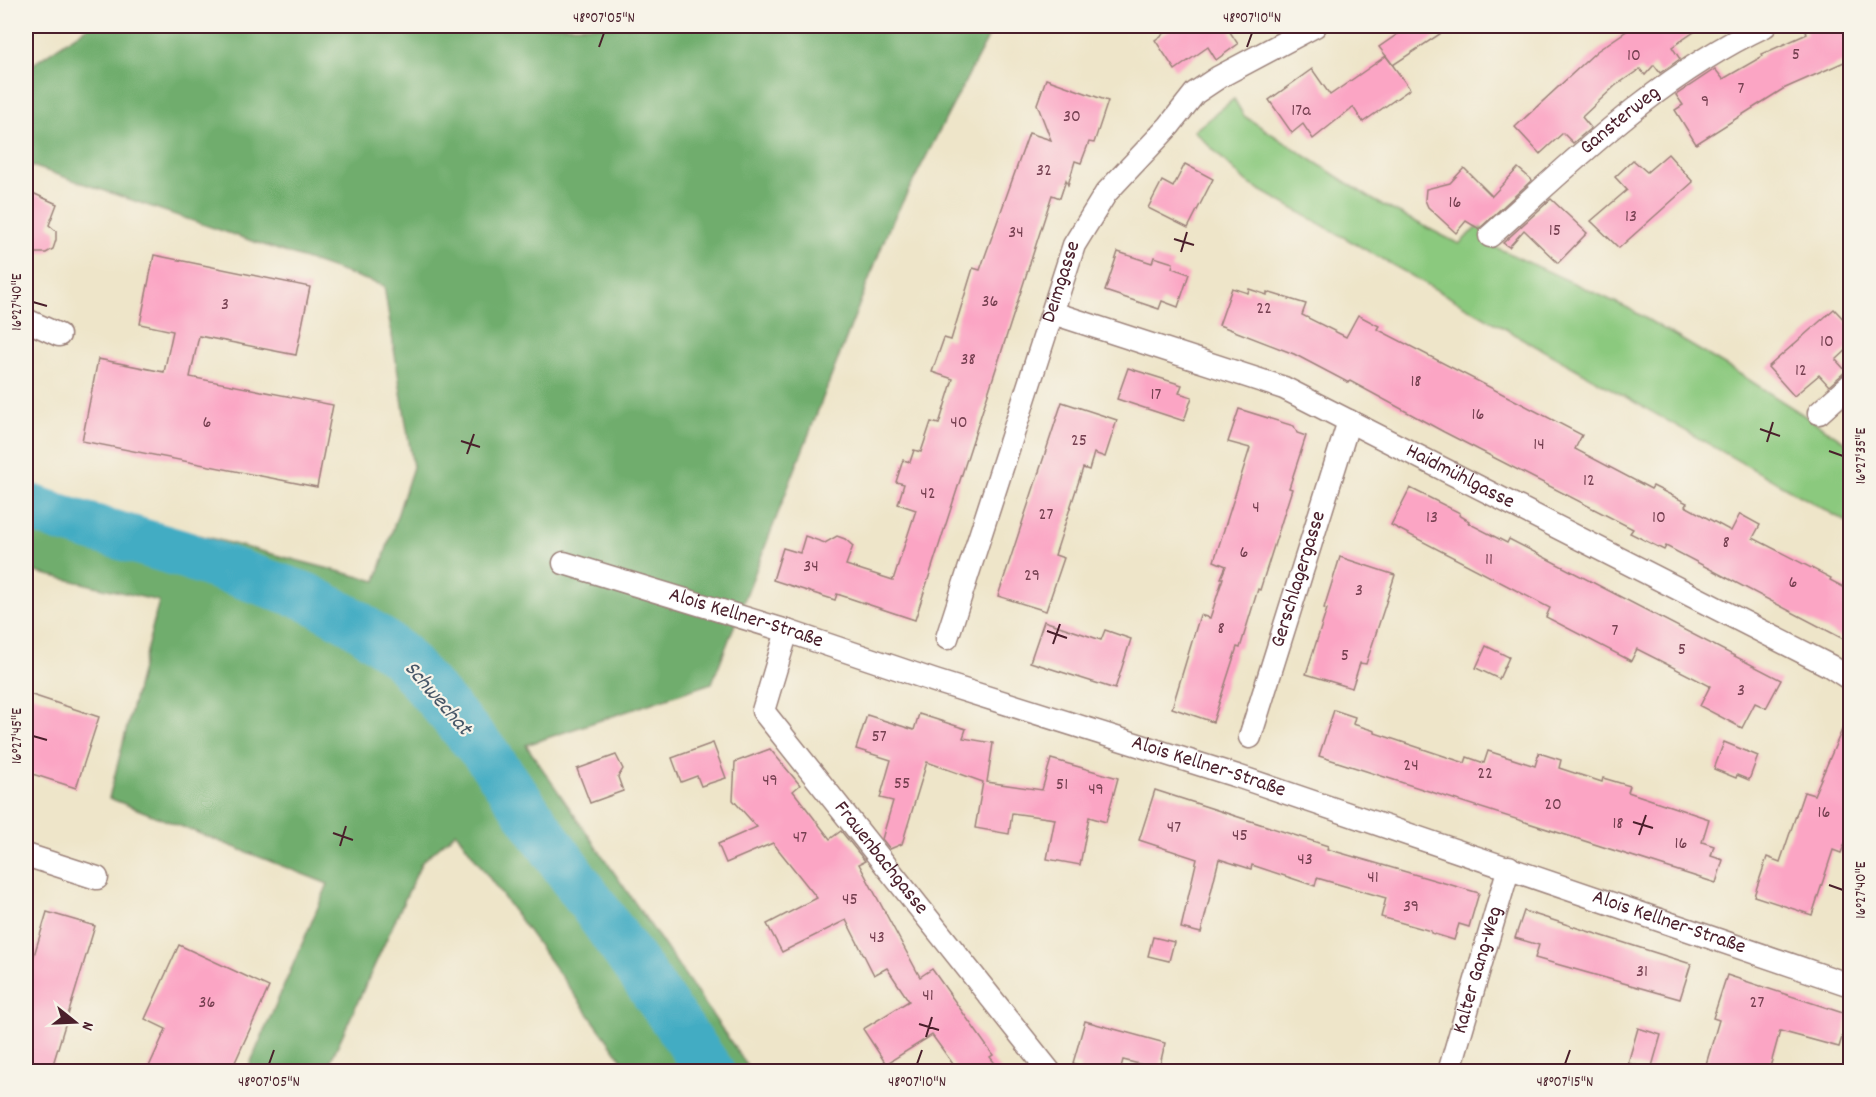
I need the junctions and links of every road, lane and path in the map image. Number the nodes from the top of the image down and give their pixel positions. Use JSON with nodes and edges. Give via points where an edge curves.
{"nodes":[{"id":1,"x":1315,"y":26,"type":"edge"},
{"id":2,"x":1765,"y":26,"type":"edge"},
{"id":3,"x":1490,"y":236,"type":"dead end"},
{"id":4,"x":1053,"y":313,"type":"junction"},
{"id":5,"x":26,"y":320,"type":"edge"},
{"id":6,"x":59,"y":335,"type":"dead end"},
{"id":7,"x":1851,"y":385,"type":"edge"},
{"id":8,"x":1819,"y":413,"type":"dead end"},
{"id":9,"x":1349,"y":421,"type":"junction"},
{"id":10,"x":564,"y":563,"type":"dead end"},
{"id":11,"x":787,"y":631,"type":"junction"},
{"id":12,"x":947,"y":638,"type":"dead end"},
{"id":13,"x":1851,"y":679,"type":"edge"},
{"id":14,"x":1250,"y":737,"type":"dead end"},
{"id":15,"x":26,"y":855,"type":"edge"},
{"id":16,"x":1509,"y":867,"type":"junction"},
{"id":17,"x":97,"y":878,"type":"dead end"},
{"id":18,"x":1851,"y":985,"type":"edge"},
{"id":19,"x":1050,"y":1071,"type":"edge"},
{"id":20,"x":1449,"y":1071,"type":"edge"}],
"edges":[{"from":1,"to":4,"type":"street","name":"Deimgasse","via":[[1195,93],[1106,193],[1074,245]]},
{"from":2,"to":3,"type":"street","name":"Gansterweg","via":[[1738,38],[1659,88]]},
{"from":4,"to":9,"type":"street","name":"Haidmühlgasse","via":[[1284,388]]},
{"from":4,"to":12,"type":"street","name":"Deimgasse"},
{"from":5,"to":6,"type":"street"},
{"from":7,"to":8,"type":"street"},
{"from":9,"to":13,"type":"street","name":"Haidmühlgasse"},
{"from":9,"to":14,"type":"street","name":"Gerschlagergasse"},
{"from":10,"to":11,"type":"street","name":"Alois Kellner-Straße"},
{"from":11,"to":16,"type":"street","name":"Alois Kellner-Straße"},
{"from":11,"to":19,"type":"street","name":"Frauenbachgasse","via":[[763,711]]},
{"from":15,"to":17,"type":"street"},
{"from":16,"to":18,"type":"street","name":"Alois Kellner-Straße"},
{"from":16,"to":20,"type":"street","name":"Kalter Gang-Weg"}]}
